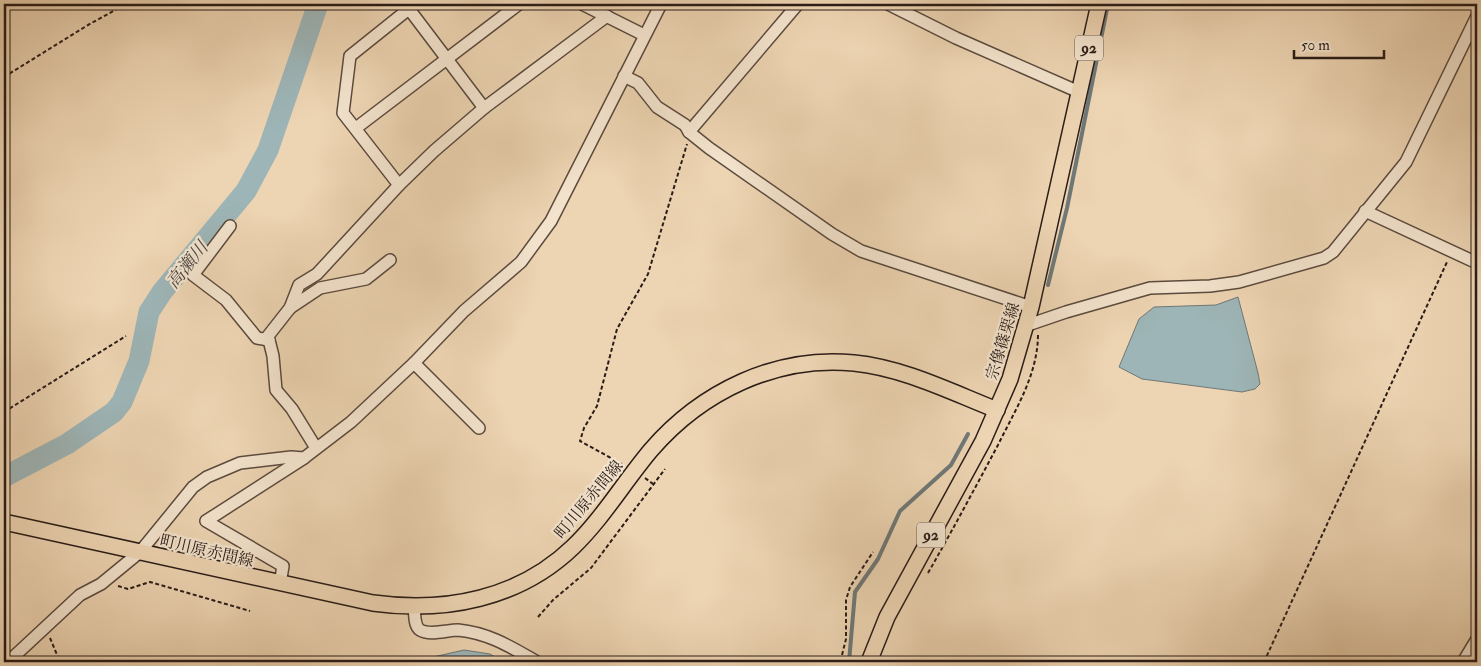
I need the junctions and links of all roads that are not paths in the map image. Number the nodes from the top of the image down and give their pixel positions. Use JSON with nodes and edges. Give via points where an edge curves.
{"nodes":[{"id":1,"x":518,"y":4,"type":"edge"},
{"id":2,"x":582,"y":4,"type":"edge"},
{"id":3,"x":661,"y":4,"type":"edge"},
{"id":4,"x":798,"y":4,"type":"edge"},
{"id":5,"x":888,"y":4,"type":"edge"},
{"id":6,"x":1099,"y":4,"type":"edge"},
{"id":7,"x":412,"y":6,"type":"edge"},
{"id":8,"x":607,"y":16,"type":"junction"},
{"id":9,"x":1477,"y":16,"type":"edge"},
{"id":10,"x":644,"y":35,"type":"junction"},
{"id":11,"x":446,"y":58,"type":"junction"},
{"id":12,"x":624,"y":76,"type":"junction"},
{"id":13,"x":1079,"y":92,"type":"junction"},
{"id":14,"x":484,"y":108,"type":"junction"},
{"id":15,"x":356,"y":128,"type":"junction"},
{"id":16,"x":689,"y":132,"type":"junction"},
{"id":17,"x":399,"y":185,"type":"junction"},
{"id":18,"x":1365,"y":211,"type":"junction"},
{"id":19,"x":230,"y":226,"type":"dead end"},
{"id":20,"x":390,"y":260,"type":"dead end"},
{"id":21,"x":1477,"y":263,"type":"edge"},
{"id":22,"x":1031,"y":307,"type":"junction"},
{"id":23,"x":290,"y":308,"type":"junction"},
{"id":24,"x":1025,"y":326,"type":"junction"},
{"id":25,"x":269,"y":340,"type":"junction"},
{"id":26,"x":414,"y":363,"type":"junction"},
{"id":27,"x":997,"y":410,"type":"junction"},
{"id":28,"x":479,"y":428,"type":"dead end"},
{"id":29,"x":316,"y":448,"type":"junction"},
{"id":30,"x":304,"y":458,"type":"junction"},
{"id":31,"x":4,"y":522,"type":"edge"},
{"id":32,"x":140,"y":552,"type":"junction"},
{"id":33,"x":280,"y":584,"type":"junction"},
{"id":34,"x":414,"y":608,"type":"junction"},
{"id":35,"x":1477,"y":639,"type":"edge"},
{"id":36,"x":8,"y":662,"type":"edge"},
{"id":37,"x":537,"y":662,"type":"edge"},
{"id":38,"x":869,"y":662,"type":"edge"},
{"id":39,"x":1463,"y":662,"type":"edge"}],
"edges":[{"from":1,"to":11,"type":"street"},
{"from":2,"to":8,"type":"street"},
{"from":3,"to":10,"type":"street"},
{"from":4,"to":16,"type":"street"},
{"from":5,"to":13,"type":"street"},
{"from":6,"to":13,"type":"main road","name":"宗像篠栗線","number":"92"},
{"from":7,"to":11,"type":"street"},
{"from":7,"to":15,"type":"street","via":[[350,56],[343,113]]},
{"from":8,"to":10,"type":"street"},
{"from":8,"to":14,"type":"street"},
{"from":9,"to":18,"type":"street","via":[[1406,162]]},
{"from":10,"to":12,"type":"street"},
{"from":11,"to":14,"type":"street"},
{"from":11,"to":15,"type":"street"},
{"from":12,"to":16,"type":"street","via":[[638,82],[657,107],[685,125]]},
{"from":12,"to":26,"type":"street","via":[[551,221],[531,249]]},
{"from":13,"to":22,"type":"main road","name":"宗像篠栗線","number":"92"},
{"from":14,"to":17,"type":"street"},
{"from":15,"to":17,"type":"street"},
{"from":16,"to":22,"type":"street","via":[[832,234],[861,251]]},
{"from":17,"to":23,"type":"street","via":[[317,274],[299,285]]},
{"from":18,"to":21,"type":"street"},
{"from":18,"to":24,"type":"street","via":[[1324,258],[1238,282],[1150,288]]},
{"from":19,"to":25,"type":"street","via":[[193,275],[226,300],[257,338]]},
{"from":20,"to":23,"type":"street","via":[[366,279],[320,288]]},
{"from":22,"to":24,"type":"main road","name":"宗像篠栗線","number":"92"},
{"from":23,"to":25,"type":"street","via":[[268,336]]},
{"from":24,"to":27,"type":"main road","name":"宗像篠栗線","number":"92","via":[[1010,379]]},
{"from":25,"to":29,"type":"street","via":[[276,390]]},
{"from":26,"to":28,"type":"street"},
{"from":26,"to":29,"type":"street","via":[[351,422]]},
{"from":27,"to":34,"type":"main road","name":"町川原赤間線","via":[[882,368],[835,362],[789,368],[750,378],[707,400],[683,417],[572,548],[529,579],[478,600]]},
{"from":27,"to":38,"type":"main road","name":"宗像篠栗線","number":"92","via":[[887,617]]},
{"from":29,"to":30,"type":"street"},
{"from":30,"to":32,"type":"street","via":[[240,462],[207,477],[193,487]]},
{"from":30,"to":33,"type":"street","via":[[206,521],[283,566]]},
{"from":31,"to":32,"type":"main road","name":"町川原赤間線"},
{"from":32,"to":33,"type":"main road","name":"町川原赤間線"},
{"from":32,"to":36,"type":"street","via":[[108,579],[80,595]]},
{"from":33,"to":34,"type":"main road","name":"町川原赤間線"},
{"from":34,"to":37,"type":"street","via":[[420,630],[481,633]]},
{"from":35,"to":39,"type":"street"}]}
